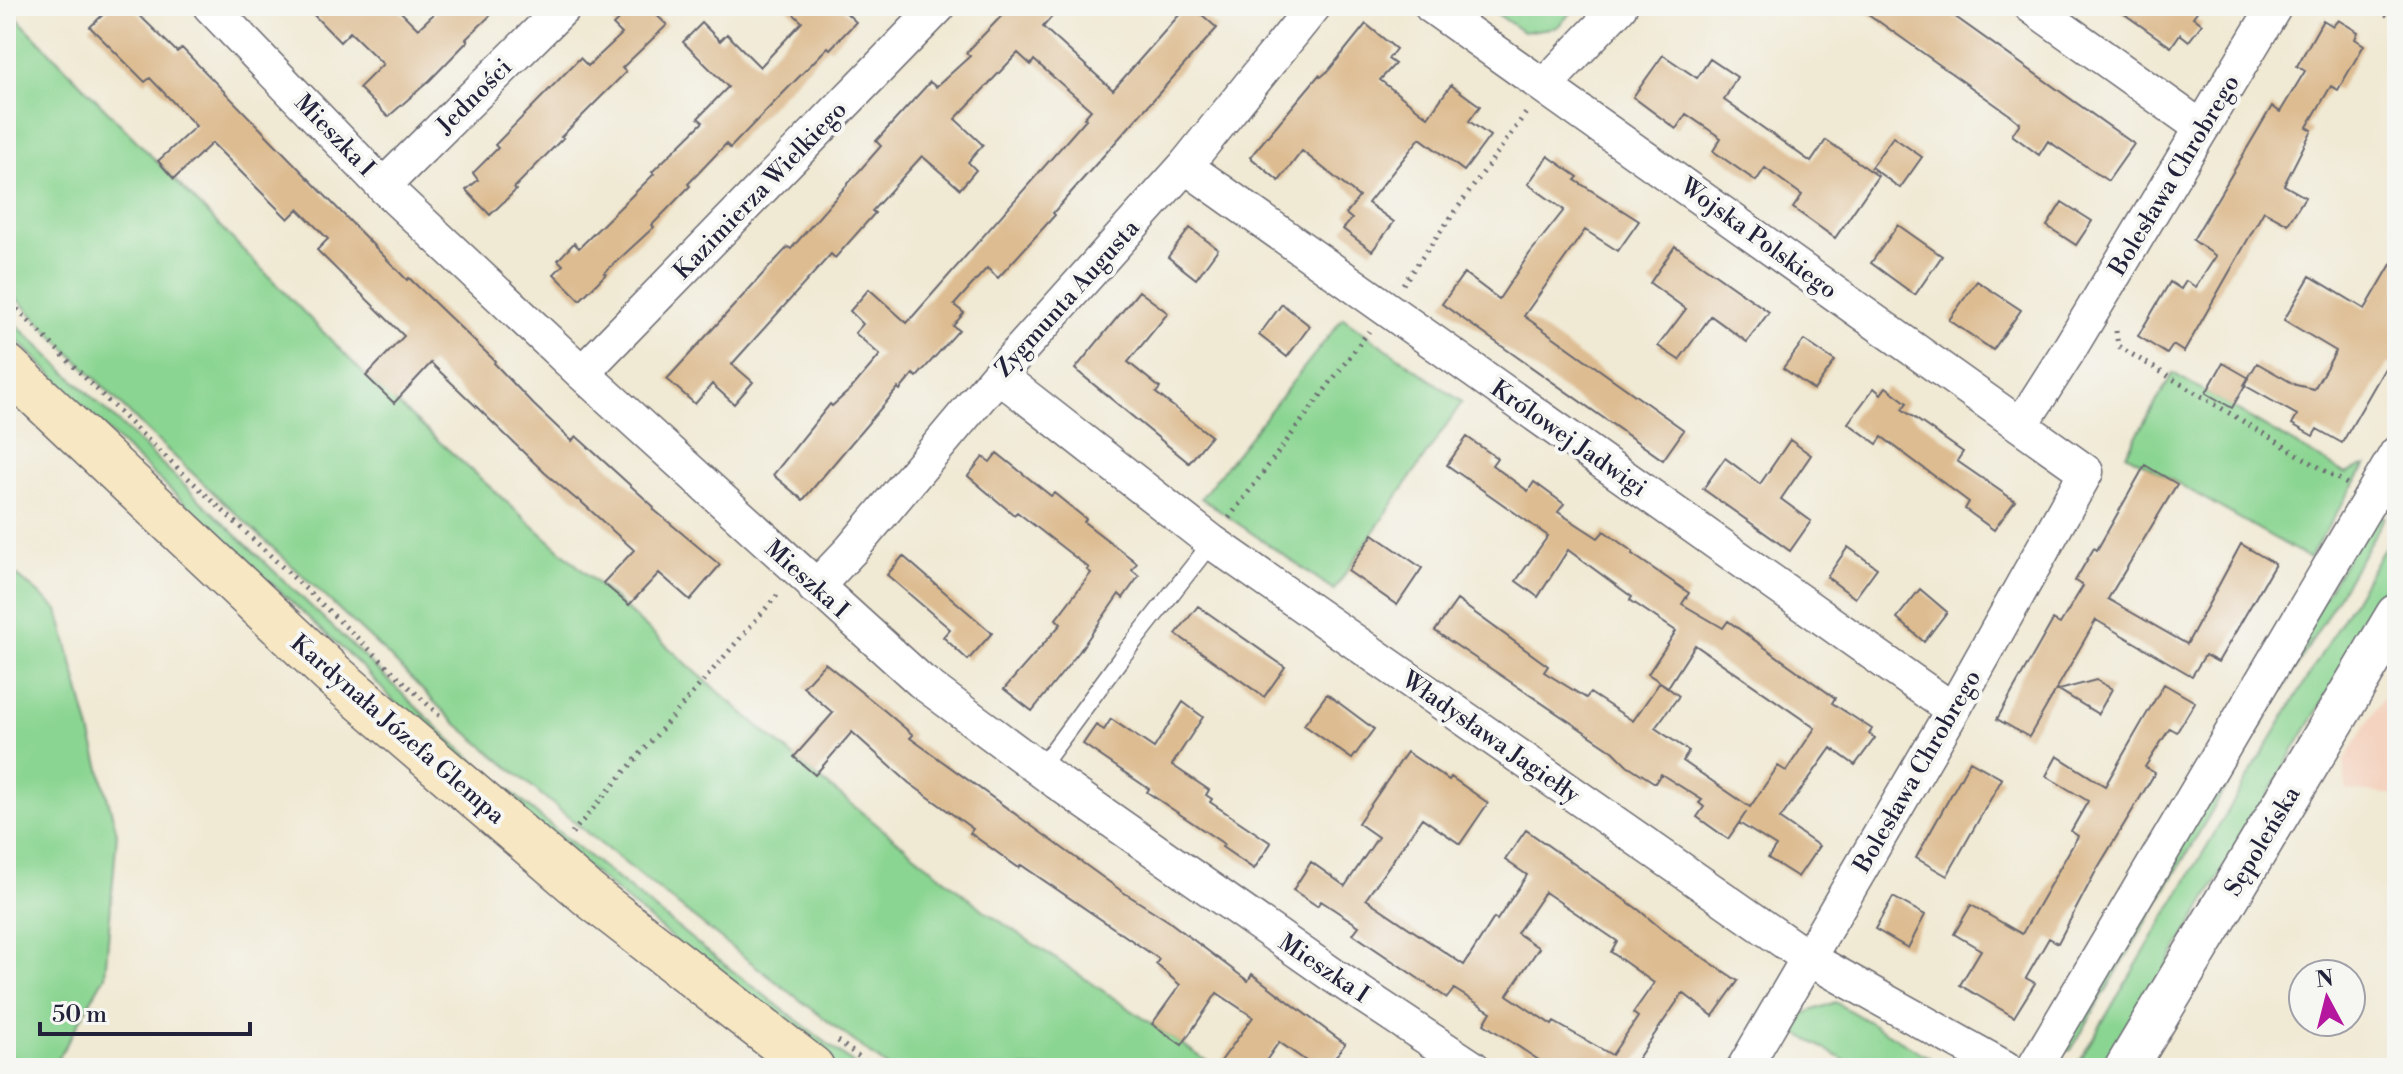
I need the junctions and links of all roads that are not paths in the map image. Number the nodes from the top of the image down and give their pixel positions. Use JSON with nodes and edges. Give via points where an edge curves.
{"nodes":[{"id":1,"x":210,"y":6,"type":"edge"},
{"id":2,"x":565,"y":6,"type":"edge"},
{"id":3,"x":939,"y":6,"type":"edge"},
{"id":4,"x":1314,"y":6,"type":"edge"},
{"id":5,"x":1431,"y":6,"type":"edge"},
{"id":6,"x":1620,"y":6,"type":"edge"},
{"id":7,"x":2031,"y":6,"type":"edge"},
{"id":8,"x":2275,"y":6,"type":"edge"},
{"id":9,"x":1545,"y":85,"type":"junction"},
{"id":10,"x":2202,"y":128,"type":"junction"},
{"id":11,"x":1185,"y":166,"type":"junction"},
{"id":12,"x":383,"y":186,"type":"junction"},
{"id":13,"x":6,"y":366,"type":"edge"},
{"id":14,"x":582,"y":373,"type":"junction"},
{"id":15,"x":998,"y":375,"type":"junction"},
{"id":16,"x":2021,"y":425,"type":"junction"},
{"id":17,"x":2397,"y":453,"type":"edge"},
{"id":18,"x":2086,"y":472,"type":"joint"},
{"id":19,"x":1212,"y":542,"type":"junction"},
{"id":20,"x":807,"y":580,"type":"junction"},
{"id":21,"x":2397,"y":615,"type":"edge"},
{"id":22,"x":1953,"y":710,"type":"junction"},
{"id":23,"x":1040,"y":768,"type":"junction"},
{"id":24,"x":1808,"y":958,"type":"junction"},
{"id":25,"x":820,"y":1051,"type":"edge"},
{"id":26,"x":1473,"y":1068,"type":"edge"},
{"id":27,"x":1744,"y":1068,"type":"edge"},
{"id":28,"x":2005,"y":1068,"type":"edge"},
{"id":29,"x":2034,"y":1068,"type":"edge"},
{"id":30,"x":2126,"y":1068,"type":"edge"}],
"edges":[{"from":1,"to":12,"type":"street","name":"Mieszka I"},
{"from":2,"to":12,"type":"street","name":"Jedności"},
{"from":3,"to":14,"type":"street","name":"Kazimierza Wielkiego"},
{"from":4,"to":11,"type":"street","name":"Zygmunta Augusta"},
{"from":5,"to":9,"type":"street","name":"Wojska Polskiego"},
{"from":6,"to":9,"type":"street"},
{"from":7,"to":10,"type":"street"},
{"from":8,"to":10,"type":"street","name":"Bolesława Chrobrego"},
{"from":9,"to":16,"type":"street","name":"Wojska Polskiego"},
{"from":10,"to":16,"type":"street","name":"Bolesława Chrobrego"},
{"from":11,"to":15,"type":"street","name":"Zygmunta Augusta"},
{"from":11,"to":22,"type":"street","name":"Królowej Jadwigi"},
{"from":12,"to":14,"type":"street","name":"Mieszka I"},
{"from":13,"to":25,"type":"main road","name":"Kardynała Józefa Glempa","via":[[331,673],[589,895]]},
{"from":14,"to":20,"type":"street","name":"Mieszka I"},
{"from":15,"to":19,"type":"street","name":"Władysława Jagiełły"},
{"from":15,"to":20,"type":"street","name":"Zygmunta Augusta","via":[[851,550]]},
{"from":16,"to":18,"type":"street","name":"Wojska Polskiego"},
{"from":17,"to":29,"type":"street"},
{"from":18,"to":22,"type":"street","name":"Bolesława Chrobrego"},
{"from":19,"to":23,"type":"lane"},
{"from":19,"to":24,"type":"street","name":"Władysława Jagiełły"},
{"from":20,"to":23,"type":"street","name":"Mieszka I","via":[[921,681]]},
{"from":21,"to":30,"type":"street","name":"Sępoleńska"},
{"from":22,"to":24,"type":"street","name":"Bolesława Chrobrego"},
{"from":23,"to":26,"type":"street","name":"Mieszka I"},
{"from":24,"to":27,"type":"street","name":"Bolesława Chrobrego"},
{"from":24,"to":28,"type":"street","name":"Władysława Jagiełły"}]}
